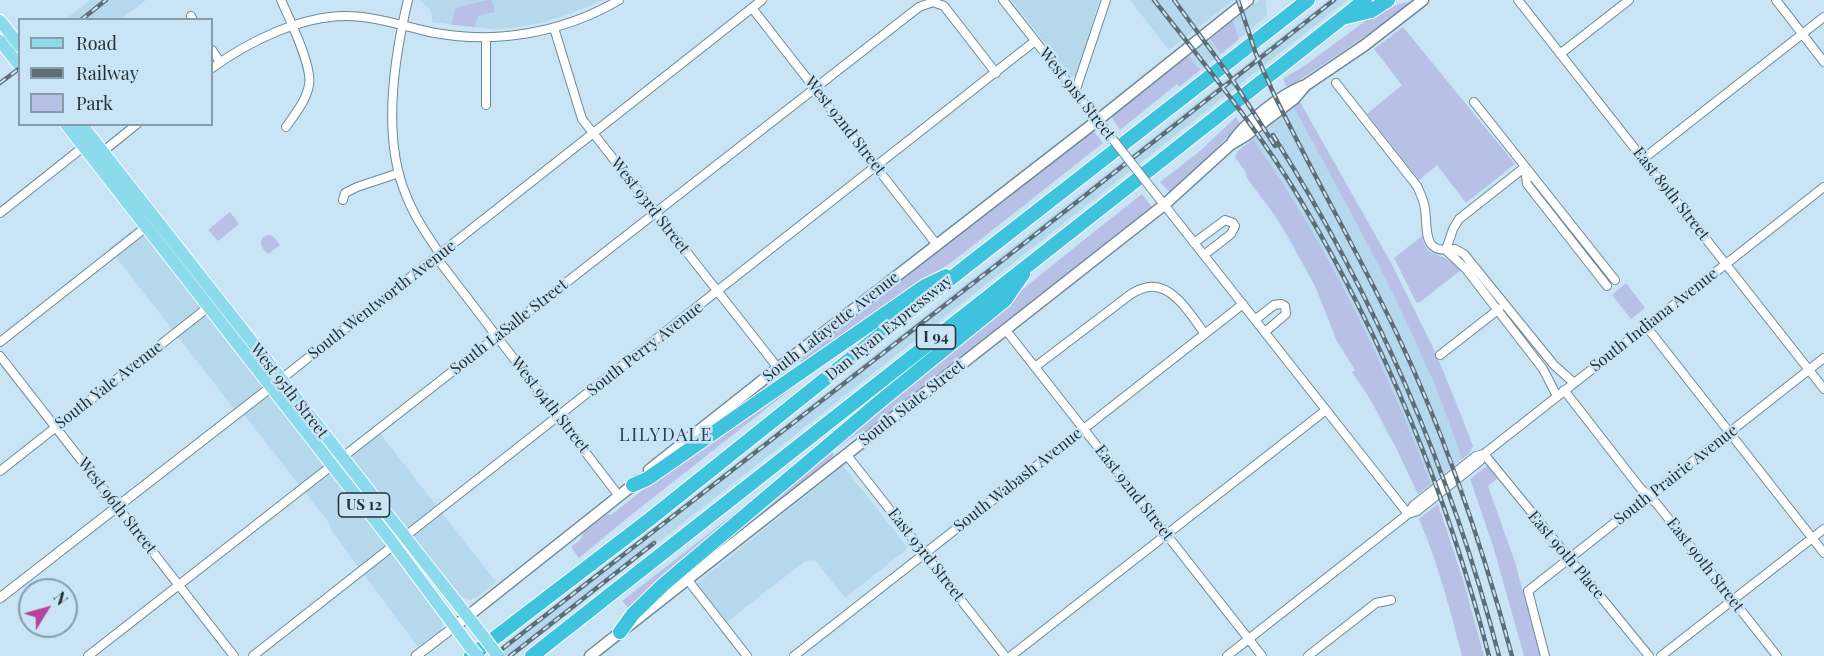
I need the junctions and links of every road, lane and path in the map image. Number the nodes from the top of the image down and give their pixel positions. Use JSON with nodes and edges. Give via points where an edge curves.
{"nodes":[{"id":1,"x":281,"y":0,"type":"edge"},
{"id":2,"x":408,"y":0,"type":"edge"},
{"id":3,"x":619,"y":0,"type":"edge"},
{"id":4,"x":762,"y":0,"type":"edge"},
{"id":5,"x":1003,"y":0,"type":"edge"},
{"id":6,"x":1106,"y":0,"type":"edge"},
{"id":7,"x":1248,"y":0,"type":"edge"},
{"id":8,"x":1308,"y":0,"type":"edge"},
{"id":9,"x":1365,"y":0,"type":"edge"},
{"id":10,"x":1388,"y":0,"type":"edge"},
{"id":11,"x":1423,"y":0,"type":"edge"},
{"id":12,"x":1518,"y":0,"type":"edge"},
{"id":13,"x":1629,"y":0,"type":"edge"},
{"id":14,"x":1776,"y":0,"type":"edge"},
{"id":15,"x":752,"y":8,"type":"junction"},
{"id":16,"x":1341,"y":18,"type":"junction"},
{"id":17,"x":1824,"y":18,"type":"edge"},
{"id":18,"x":0,"y":21,"type":"edge"},
{"id":19,"x":402,"y":24,"type":"junction"},
{"id":20,"x":293,"y":26,"type":"junction"},
{"id":21,"x":554,"y":28,"type":"junction"},
{"id":22,"x":1803,"y":34,"type":"junction"},
{"id":23,"x":3,"y":38,"type":"edge"},
{"id":24,"x":486,"y":38,"type":"junction"},
{"id":25,"x":1035,"y":41,"type":"junction"},
{"id":26,"x":18,"y":45,"type":"edge"},
{"id":27,"x":213,"y":52,"type":"edge"},
{"id":28,"x":1560,"y":54,"type":"junction"},
{"id":29,"x":220,"y":62,"type":"junction"},
{"id":30,"x":1824,"y":62,"type":"edge"},
{"id":31,"x":18,"y":63,"type":"edge"},
{"id":32,"x":213,"y":67,"type":"edge"},
{"id":33,"x":996,"y":73,"type":"junction"},
{"id":34,"x":1336,"y":83,"type":"dead end"},
{"id":35,"x":815,"y":88,"type":"junction"},
{"id":36,"x":1075,"y":92,"type":"junction"},
{"id":37,"x":1474,"y":102,"type":"dead end"},
{"id":38,"x":486,"y":105,"type":"dead end"},
{"id":39,"x":1098,"y":120,"type":"junction"},
{"id":40,"x":68,"y":126,"type":"edge"},
{"id":41,"x":82,"y":126,"type":"edge"},
{"id":42,"x":134,"y":126,"type":"edge"},
{"id":43,"x":286,"y":127,"type":"dead end"},
{"id":44,"x":593,"y":134,"type":"junction"},
{"id":45,"x":88,"y":143,"type":"junction"},
{"id":46,"x":98,"y":155,"type":"junction"},
{"id":47,"x":1643,"y":159,"type":"junction"},
{"id":48,"x":876,"y":167,"type":"junction"},
{"id":49,"x":1525,"y":167,"type":"junction"},
{"id":50,"x":399,"y":173,"type":"junction"},
{"id":51,"x":1824,"y":186,"type":"edge"},
{"id":52,"x":343,"y":200,"type":"dead end"},
{"id":53,"x":1164,"y":205,"type":"junction"},
{"id":54,"x":0,"y":213,"type":"edge"},
{"id":55,"x":656,"y":213,"type":"junction"},
{"id":56,"x":151,"y":224,"type":"junction"},
{"id":57,"x":1194,"y":243,"type":"junction"},
{"id":58,"x":937,"y":245,"type":"junction"},
{"id":59,"x":1446,"y":250,"type":"junction"},
{"id":60,"x":1204,"y":255,"type":"junction"},
{"id":61,"x":438,"y":256,"type":"junction"},
{"id":62,"x":1032,"y":262,"type":"junction"},
{"id":63,"x":1726,"y":264,"type":"junction"},
{"id":64,"x":964,"y":268,"type":"junction"},
{"id":65,"x":1615,"y":280,"type":"dead end"},
{"id":66,"x":1607,"y":286,"type":"dead end"},
{"id":67,"x":718,"y":292,"type":"junction"},
{"id":68,"x":213,"y":303,"type":"junction"},
{"id":69,"x":1243,"y":304,"type":"junction"},
{"id":70,"x":1505,"y":304,"type":"junction"},
{"id":71,"x":1497,"y":310,"type":"junction"},
{"id":72,"x":1255,"y":320,"type":"junction"},
{"id":73,"x":1646,"y":326,"type":"junction"},
{"id":74,"x":1005,"y":329,"type":"junction"},
{"id":75,"x":1265,"y":332,"type":"junction"},
{"id":76,"x":1205,"y":334,"type":"junction"},
{"id":77,"x":497,"y":336,"type":"junction"},
{"id":78,"x":0,"y":342,"type":"edge"},
{"id":79,"x":1440,"y":355,"type":"dead end"},
{"id":80,"x":0,"y":356,"type":"edge"},
{"id":81,"x":1824,"y":358,"type":"edge"},
{"id":82,"x":778,"y":368,"type":"junction"},
{"id":83,"x":1035,"y":368,"type":"junction"},
{"id":84,"x":1809,"y":370,"type":"junction"},
{"id":85,"x":275,"y":383,"type":"junction"},
{"id":86,"x":1574,"y":383,"type":"junction"},
{"id":87,"x":1824,"y":389,"type":"edge"},
{"id":88,"x":1561,"y":393,"type":"junction"},
{"id":89,"x":1326,"y":410,"type":"junction"},
{"id":90,"x":559,"y":417,"type":"junction"},
{"id":91,"x":55,"y":427,"type":"junction"},
{"id":92,"x":1084,"y":429,"type":"junction"},
{"id":93,"x":1730,"y":432,"type":"junction"},
{"id":94,"x":846,"y":454,"type":"junction"},
{"id":95,"x":1484,"y":454,"type":"junction"},
{"id":96,"x":337,"y":462,"type":"junction"},
{"id":97,"x":0,"y":471,"type":"edge"},
{"id":98,"x":633,"y":485,"type":"junction"},
{"id":99,"x":619,"y":496,"type":"junction"},
{"id":100,"x":1649,"y":496,"type":"junction"},
{"id":101,"x":117,"y":507,"type":"junction"},
{"id":102,"x":1408,"y":514,"type":"junction"},
{"id":103,"x":1824,"y":529,"type":"edge"},
{"id":104,"x":1167,"y":534,"type":"junction"},
{"id":105,"x":1812,"y":538,"type":"junction"},
{"id":106,"x":400,"y":542,"type":"junction"},
{"id":107,"x":1824,"y":552,"type":"edge"},
{"id":108,"x":925,"y":554,"type":"junction"},
{"id":109,"x":1569,"y":559,"type":"junction"},
{"id":110,"x":687,"y":579,"type":"junction"},
{"id":111,"x":179,"y":585,"type":"junction"},
{"id":112,"x":0,"y":598,"type":"edge"},
{"id":113,"x":1391,"y":600,"type":"dead end"},
{"id":114,"x":1733,"y":600,"type":"junction"},
{"id":115,"x":467,"y":616,"type":"junction"},
{"id":116,"x":454,"y":627,"type":"junction"},
{"id":117,"x":620,"y":632,"type":"junction"},
{"id":118,"x":1249,"y":639,"type":"junction"},
{"id":119,"x":473,"y":653,"type":"edge"},
{"id":120,"x":88,"y":656,"type":"edge"},
{"id":121,"x":234,"y":656,"type":"edge"},
{"id":122,"x":253,"y":656,"type":"edge"},
{"id":123,"x":416,"y":656,"type":"edge"},
{"id":124,"x":498,"y":656,"type":"edge"},
{"id":125,"x":531,"y":656,"type":"edge"},
{"id":126,"x":590,"y":656,"type":"edge"},
{"id":127,"x":747,"y":656,"type":"edge"},
{"id":128,"x":794,"y":656,"type":"edge"},
{"id":129,"x":1005,"y":656,"type":"edge"},
{"id":130,"x":1011,"y":656,"type":"edge"},
{"id":131,"x":1227,"y":656,"type":"edge"},
{"id":132,"x":1262,"y":656,"type":"edge"},
{"id":133,"x":1308,"y":656,"type":"edge"},
{"id":134,"x":1545,"y":656,"type":"edge"},
{"id":135,"x":1649,"y":656,"type":"edge"},
{"id":136,"x":1662,"y":656,"type":"edge"},
{"id":137,"x":1777,"y":656,"type":"edge"}],
"edges":[{"from":1,"to":20,"type":"street"},
{"from":2,"to":19,"type":"street","name":"West 94th Street"},
{"from":3,"to":21,"type":"street","via":[[599,12]]},
{"from":4,"to":15,"type":"street","name":"South Wentworth Avenue"},
{"from":5,"to":25,"type":"street","name":"West 91st Street"},
{"from":6,"to":36,"type":"street"},
{"from":7,"to":39,"type":"main road","name":"South Lafayette Avenue"},
{"from":8,"to":64,"type":"highway","name":"Dan Ryan Expressway","number":"I 94"},
{"from":9,"to":16,"type":"highway","number":"I 94"},
{"from":10,"to":16,"type":"highway","via":[[1371,11]]},
{"from":11,"to":53,"type":"main road","name":"South State Street","via":[[1365,45],[1291,91],[1241,129],[1230,145]]},
{"from":12,"to":28,"type":"street","name":"East 89th Street"},
{"from":13,"to":28,"type":"street"},
{"from":14,"to":22,"type":"street"},
{"from":15,"to":35,"type":"street","name":"West 92nd Street"},
{"from":15,"to":44,"type":"street","name":"South Wentworth Avenue"},
{"from":16,"to":62,"type":"highway","number":"I 94"},
{"from":17,"to":22,"type":"street"},
{"from":18,"to":23,"type":"main road"},
{"from":19,"to":20,"type":"street","via":[[346,16]]},
{"from":19,"to":24,"type":"street","via":[[431,32]]},
{"from":19,"to":50,"type":"street","name":"West 94th Street","via":[[392,105],[392,141]]},
{"from":20,"to":29,"type":"street"},
{"from":20,"to":43,"type":"street","via":[[310,83],[302,104]]},
{"from":21,"to":24,"type":"street"},
{"from":21,"to":44,"type":"street","name":"West 93rd Street","via":[[582,119]]},
{"from":22,"to":30,"type":"street"},
{"from":22,"to":47,"type":"street"},
{"from":23,"to":26,"type":"main road"},
{"from":23,"to":31,"type":"main road"},
{"from":24,"to":38,"type":"street"},
{"from":25,"to":33,"type":"street","name":"South Perry Avenue"},
{"from":25,"to":36,"type":"street","name":"West 91st Street"},
{"from":27,"to":29,"type":"street"},
{"from":28,"to":47,"type":"street","name":"East 89th Street"},
{"from":29,"to":32,"type":"street"},
{"from":33,"to":35,"type":"street","name":"South LaSalle Street","via":[[949,11],[933,2],[919,7]]},
{"from":33,"to":48,"type":"street","name":"South Perry Avenue"},
{"from":34,"to":59,"type":"street","name":"East 90th Street","via":[[1417,186],[1424,203],[1428,239],[1437,249]]},
{"from":35,"to":48,"type":"street","name":"West 92nd Street"},
{"from":35,"to":55,"type":"street","name":"South LaSalle Street"},
{"from":36,"to":39,"type":"street","name":"West 91st Street"},
{"from":37,"to":49,"type":"street"},
{"from":39,"to":53,"type":"street","name":"West 91st Street","bridge":true},
{"from":39,"to":58,"type":"main road","name":"South Lafayette Avenue"},
{"from":40,"to":45,"type":"main road","name":"West 95th Street","number":"US 12"},
{"from":41,"to":45,"type":"main road","name":"West 95th Street","number":"US 12"},
{"from":42,"to":46,"type":"street"},
{"from":44,"to":55,"type":"street","name":"West 93rd Street"},
{"from":44,"to":61,"type":"street","name":"South Wentworth Avenue"},
{"from":45,"to":46,"type":"main road","name":"West 95th Street","number":"US 12"},
{"from":45,"to":54,"type":"street"},
{"from":46,"to":56,"type":"main road","name":"West 95th Street","number":"US 12"},
{"from":47,"to":63,"type":"street","name":"East 89th Street"},
{"from":48,"to":58,"type":"street","name":"West 92nd Street"},
{"from":48,"to":67,"type":"street","name":"South Perry Avenue"},
{"from":49,"to":59,"type":"street","via":[[1459,219]]},
{"from":49,"to":65,"type":"street"},
{"from":49,"to":66,"type":"street","via":[[1527,184]]},
{"from":50,"to":52,"type":"street","via":[[357,187],[345,193]]},
{"from":50,"to":61,"type":"street","name":"West 94th Street","via":[[405,194]]},
{"from":51,"to":63,"type":"street","name":"South Indiana Avenue"},
{"from":53,"to":57,"type":"street","name":"West 91st Street"},
{"from":53,"to":74,"type":"main road","name":"South State Street"},
{"from":55,"to":67,"type":"street","name":"West 93rd Street"},
{"from":55,"to":77,"type":"street","name":"South LaSalle Street"},
{"from":56,"to":68,"type":"main road","name":"West 95th Street","number":"US 12"},
{"from":56,"to":78,"type":"street"},
{"from":57,"to":60,"type":"street","name":"West 91st Street"},
{"from":57,"to":60,"type":"street","via":[[1225,220],[1233,223],[1230,234]]},
{"from":58,"to":82,"type":"main road","name":"South Lafayette Avenue"},
{"from":59,"to":70,"type":"street","name":"East 90th Street","via":[[1464,254]]},
{"from":59,"to":71,"type":"street","name":"East 90th Street"},
{"from":60,"to":69,"type":"street","name":"West 91st Street"},
{"from":61,"to":77,"type":"street","name":"West 94th Street"},
{"from":61,"to":85,"type":"street","name":"South Wentworth Avenue"},
{"from":62,"to":117,"type":"highway","via":[[1005,300],[664,584]]},
{"from":62,"to":125,"type":"highway","number":"I 94"},
{"from":63,"to":73,"type":"street","name":"South Indiana Avenue"},
{"from":63,"to":84,"type":"street","name":"East 89th Street"},
{"from":64,"to":98,"type":"highway","via":[[925,286]]},
{"from":64,"to":119,"type":"highway","name":"Dan Ryan Expressway","number":"I 94","via":[[650,519]]},
{"from":67,"to":82,"type":"street","name":"West 93rd Street"},
{"from":67,"to":90,"type":"street","name":"South Perry Avenue"},
{"from":68,"to":85,"type":"main road","name":"West 95th Street","number":"US 12"},
{"from":68,"to":91,"type":"street","name":"South Yale Avenue"},
{"from":69,"to":72,"type":"street","name":"West 91st Street"},
{"from":69,"to":76,"type":"street","name":"South Wabash Avenue"},
{"from":70,"to":71,"type":"street"},
{"from":70,"to":86,"type":"street","name":"East 90th Street","via":[[1554,365]]},
{"from":71,"to":79,"type":"street"},
{"from":71,"to":88,"type":"street","name":"East 90th Street"},
{"from":72,"to":75,"type":"street","name":"West 91st Street"},
{"from":72,"to":75,"type":"street","via":[[1277,303],[1285,306],[1286,314]]},
{"from":73,"to":86,"type":"street","name":"South Indiana Avenue"},
{"from":73,"to":93,"type":"street"},
{"from":74,"to":83,"type":"street","name":"East 92nd Street"},
{"from":74,"to":94,"type":"main road","name":"South State Street"},
{"from":75,"to":89,"type":"street","name":"West 91st Street"},
{"from":76,"to":83,"type":"street","via":[[1171,294],[1148,287],[1131,294]]},
{"from":76,"to":92,"type":"street","name":"South Wabash Avenue"},
{"from":77,"to":90,"type":"street","name":"West 94th Street"},
{"from":77,"to":96,"type":"street","name":"South LaSalle Street"},
{"from":80,"to":91,"type":"street","name":"West 96th Street"},
{"from":81,"to":84,"type":"street","name":"South Prairie Avenue"},
{"from":82,"to":98,"type":"main road","name":"South Lafayette Avenue"},
{"from":83,"to":92,"type":"street","name":"East 92nd Street"},
{"from":84,"to":87,"type":"street","name":"East 89th Street"},
{"from":84,"to":93,"type":"street","name":"South Prairie Avenue"},
{"from":85,"to":96,"type":"main road","name":"West 95th Street","number":"US 12"},
{"from":85,"to":101,"type":"street","name":"South Wentworth Avenue"},
{"from":86,"to":88,"type":"street","name":"South Indiana Avenue"},
{"from":88,"to":95,"type":"street","name":"South Indiana Avenue"},
{"from":88,"to":100,"type":"street","name":"East 90th Street"},
{"from":89,"to":102,"type":"street","name":"West 91st Street"},
{"from":89,"to":104,"type":"street"},
{"from":90,"to":99,"type":"street","name":"West 94th Street"},
{"from":90,"to":106,"type":"street","name":"South Perry Avenue"},
{"from":91,"to":97,"type":"street","name":"South Yale Avenue"},
{"from":91,"to":101,"type":"street","name":"West 96th Street"},
{"from":92,"to":104,"type":"street","name":"East 92nd Street"},
{"from":92,"to":108,"type":"street","name":"South Wabash Avenue"},
{"from":93,"to":100,"type":"street","name":"South Prairie Avenue"},
{"from":93,"to":105,"type":"street"},
{"from":94,"to":108,"type":"street","name":"East 93rd Street"},
{"from":94,"to":110,"type":"main road","name":"South State Street"},
{"from":95,"to":102,"type":"street","name":"South Indiana Avenue","via":[[1459,469]]},
{"from":95,"to":109,"type":"street","name":"East 90th Place"},
{"from":96,"to":106,"type":"main road","name":"West 95th Street","number":"US 12"},
{"from":96,"to":111,"type":"street","name":"South LaSalle Street"},
{"from":98,"to":99,"type":"main road","name":"South Lafayette Avenue"},
{"from":99,"to":115,"type":"main road","name":"South Lafayette Avenue"},
{"from":100,"to":109,"type":"street","name":"South Prairie Avenue"},
{"from":100,"to":114,"type":"street","name":"East 90th Street"},
{"from":101,"to":111,"type":"street","name":"West 96th Street"},
{"from":101,"to":112,"type":"street","name":"South Wentworth Avenue"},
{"from":102,"to":118,"type":"street","name":"South Indiana Avenue"},
{"from":103,"to":105,"type":"street"},
{"from":104,"to":118,"type":"street","name":"East 92nd Street"},
{"from":104,"to":130,"type":"street"},
{"from":105,"to":107,"type":"street"},
{"from":105,"to":114,"type":"street"},
{"from":106,"to":115,"type":"main road","name":"West 95th Street","number":"US 12"},
{"from":106,"to":116,"type":"main road","name":"West 95th Street","number":"US 12"},
{"from":106,"to":122,"type":"street","name":"South Perry Avenue"},
{"from":108,"to":128,"type":"street","name":"South Wabash Avenue"},
{"from":108,"to":129,"type":"street","name":"East 93rd Street"},
{"from":109,"to":134,"type":"street","name":"South Prairie Avenue","via":[[1528,591]]},
{"from":109,"to":135,"type":"street","name":"East 90th Place"},
{"from":110,"to":117,"type":"main road","name":"South State Street"},
{"from":110,"to":127,"type":"street"},
{"from":111,"to":120,"type":"street","name":"South LaSalle Street"},
{"from":111,"to":121,"type":"street","name":"West 96th Street"},
{"from":113,"to":133,"type":"street","via":[[1376,603]]},
{"from":114,"to":136,"type":"street"},
{"from":114,"to":137,"type":"street","name":"East 90th Street"},
{"from":115,"to":116,"type":"main road","name":"South Lafayette Avenue"},
{"from":115,"to":124,"type":"main road","name":"West 95th Street","number":"US 12","bridge":true},
{"from":116,"to":119,"type":"main road","name":"West 95th Street","number":"US 12"},
{"from":116,"to":123,"type":"street","name":"South Lafayette Avenue"},
{"from":117,"to":126,"type":"main road","name":"South State Street"},
{"from":118,"to":131,"type":"street","name":"South Indiana Avenue"},
{"from":118,"to":132,"type":"street","name":"East 92nd Street"}]}
